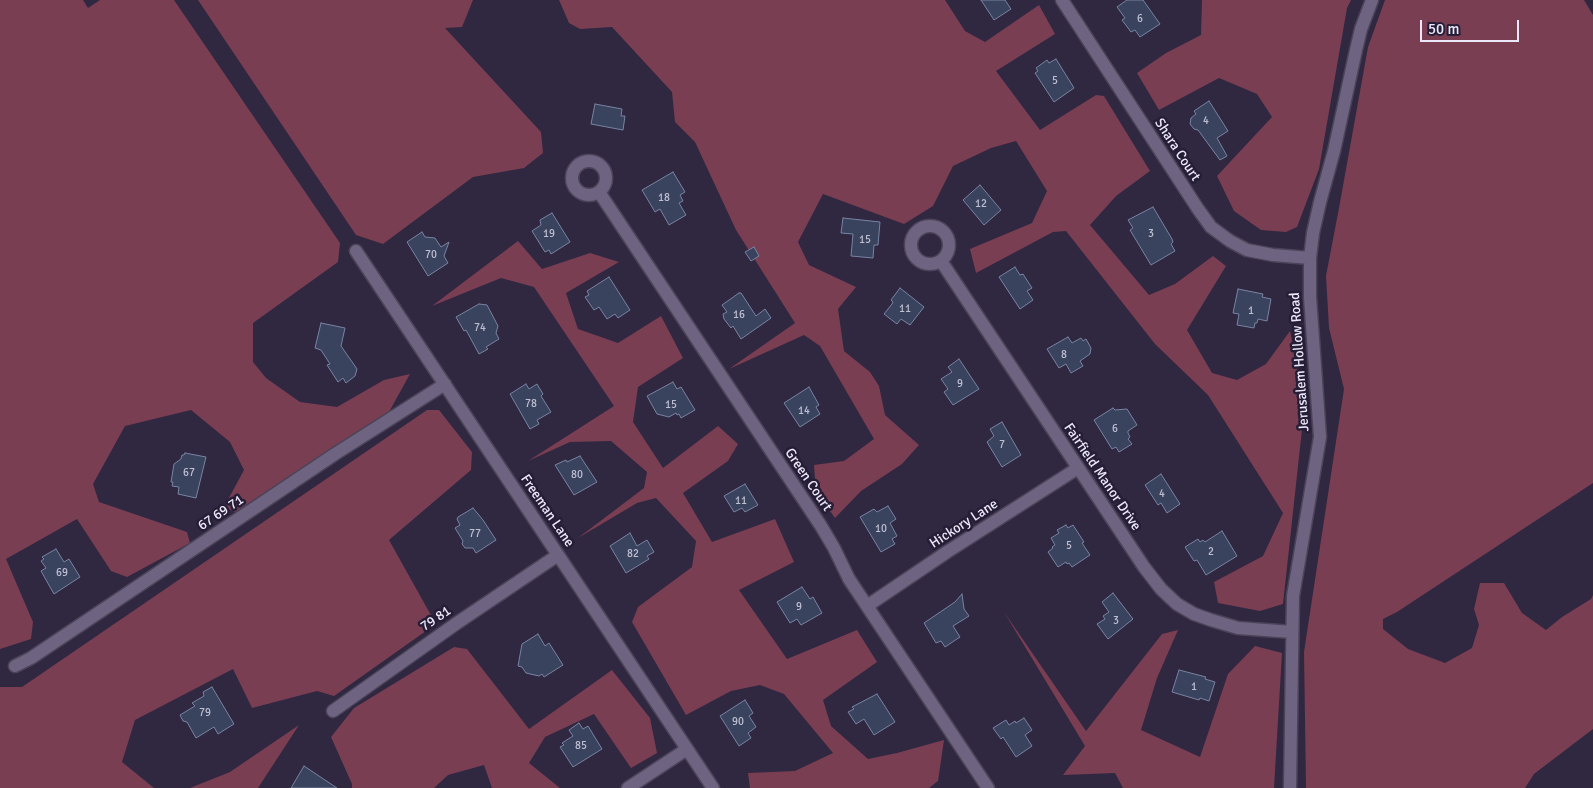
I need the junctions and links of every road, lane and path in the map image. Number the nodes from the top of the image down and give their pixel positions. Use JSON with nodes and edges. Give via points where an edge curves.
{"nodes":[{"id":1,"x":1062,"y":0,"type":"edge"},
{"id":2,"x":1372,"y":0,"type":"edge"},
{"id":3,"x":599,"y":192,"type":"dead end"},
{"id":4,"x":356,"y":251,"type":"dead end"},
{"id":5,"x":1310,"y":258,"type":"junction"},
{"id":6,"x":941,"y":261,"type":"dead end"},
{"id":7,"x":445,"y":384,"type":"junction"},
{"id":8,"x":1078,"y":468,"type":"junction"},
{"id":9,"x":558,"y":555,"type":"junction"},
{"id":10,"x":867,"y":606,"type":"junction"},
{"id":11,"x":1292,"y":632,"type":"junction"},
{"id":12,"x":15,"y":666,"type":"dead end"},
{"id":13,"x":333,"y":711,"type":"dead end"},
{"id":14,"x":687,"y":749,"type":"junction"},
{"id":15,"x":628,"y":788,"type":"edge"},
{"id":16,"x":713,"y":788,"type":"edge"},
{"id":17,"x":988,"y":788,"type":"edge"},
{"id":18,"x":1290,"y":788,"type":"edge"}],
"edges":[{"from":1,"to":5,"type":"street","name":"Shara Court","via":[[1212,227],[1247,250]]},
{"from":2,"to":5,"type":"street","name":"Jerusalem Hollow Road","via":[[1361,29],[1318,210]]},
{"from":3,"to":10,"type":"street","name":"Green Court","via":[[821,526]]},
{"from":4,"to":7,"type":"street","name":"Freeman Lane"},
{"from":5,"to":11,"type":"street","name":"Jerusalem Hollow Road","via":[[1320,437],[1293,596]]},
{"from":6,"to":8,"type":"street","name":"Fairfield Manor Drive"},
{"from":7,"to":9,"type":"street","name":"Freeman Lane"},
{"from":7,"to":12,"type":"street","name":"67 69 71"},
{"from":8,"to":10,"type":"street","name":"Hickory Lane"},
{"from":8,"to":11,"type":"street","name":"Fairfield Manor Drive","via":[[1144,567],[1176,604],[1202,617],[1238,628]]},
{"from":9,"to":13,"type":"street","name":"79 81"},
{"from":9,"to":14,"type":"street","name":"Freeman Lane"},
{"from":10,"to":17,"type":"street","name":"Green Court"},
{"from":11,"to":18,"type":"street","name":"Jerusalem Hollow Road"},
{"from":14,"to":15,"type":"street"},
{"from":14,"to":16,"type":"street","name":"Freeman Lane"}]}
